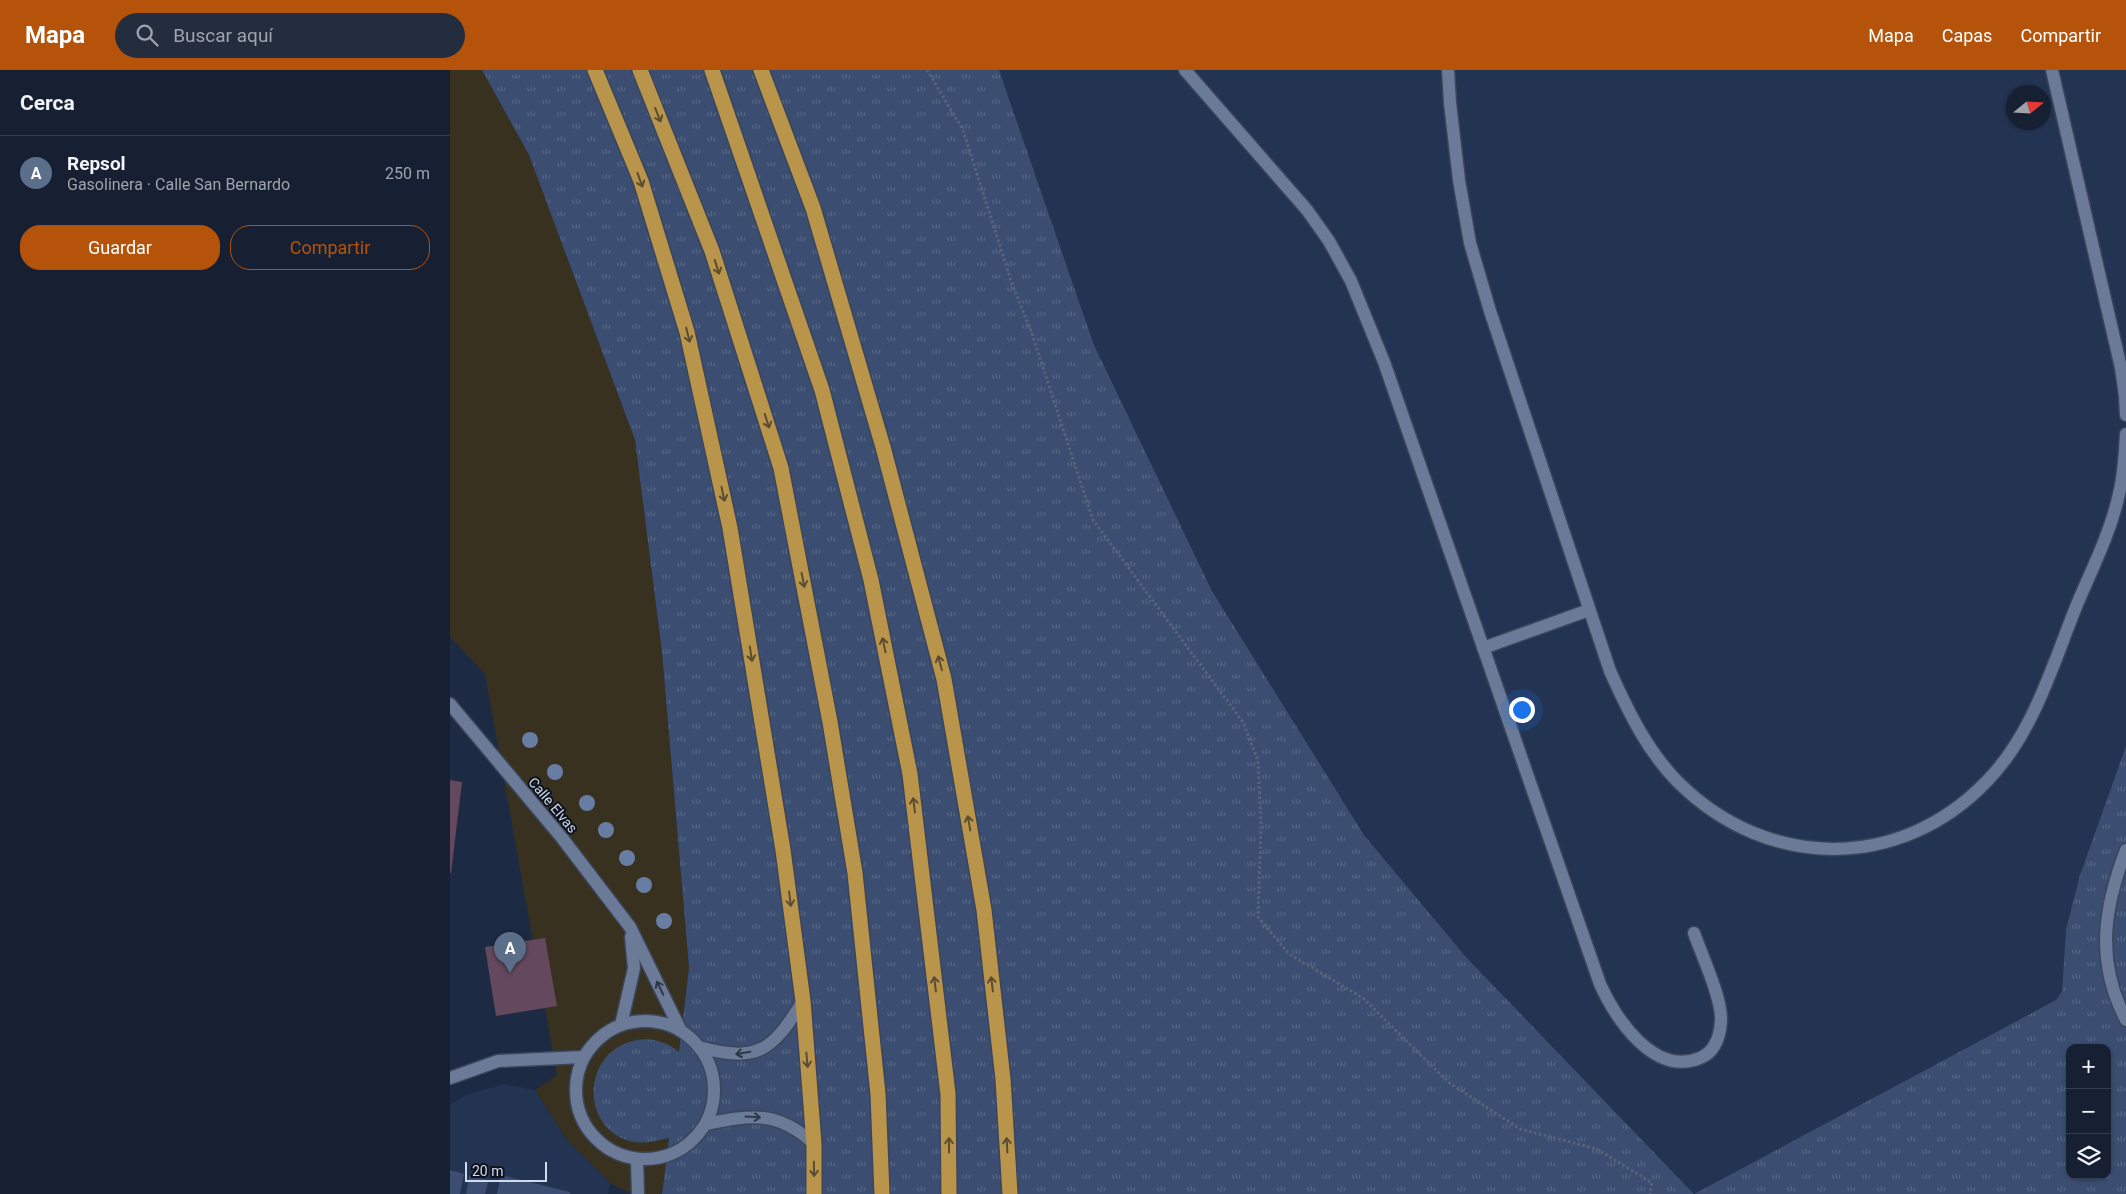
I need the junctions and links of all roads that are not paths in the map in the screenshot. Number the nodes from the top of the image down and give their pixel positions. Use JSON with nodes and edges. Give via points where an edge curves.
{"nodes":[{"id":1,"x":595,"y":70,"type":"edge"},
{"id":2,"x":640,"y":70,"type":"edge"},
{"id":3,"x":712,"y":70,"type":"edge"},
{"id":4,"x":761,"y":70,"type":"edge"},
{"id":5,"x":1185,"y":70,"type":"edge"},
{"id":6,"x":1448,"y":70,"type":"edge"},
{"id":7,"x":2052,"y":70,"type":"edge"},
{"id":8,"x":2126,"y":415,"type":"edge"},
{"id":9,"x":2126,"y":434,"type":"edge"},
{"id":10,"x":1589,"y":610,"type":"junction"},
{"id":11,"x":1483,"y":648,"type":"junction"},
{"id":12,"x":450,"y":704,"type":"edge"},
{"id":13,"x":2126,"y":850,"type":"edge"},
{"id":14,"x":630,"y":927,"type":"junction"},
{"id":15,"x":1694,"y":933,"type":"dead end"},
{"id":16,"x":803,"y":1001,"type":"junction"},
{"id":17,"x":2126,"y":1020,"type":"edge"},
{"id":18,"x":621,"y":1025,"type":"junction"},
{"id":19,"x":682,"y":1032,"type":"junction"},
{"id":20,"x":699,"y":1047,"type":"junction"},
{"id":21,"x":583,"y":1057,"type":"junction"},
{"id":22,"x":450,"y":1078,"type":"edge"},
{"id":23,"x":706,"y":1124,"type":"junction"},
{"id":24,"x":814,"y":1144,"type":"junction"},
{"id":25,"x":637,"y":1160,"type":"junction"},
{"id":26,"x":638,"y":1194,"type":"edge"},
{"id":27,"x":814,"y":1194,"type":"edge"},
{"id":28,"x":882,"y":1194,"type":"edge"},
{"id":29,"x":949,"y":1194,"type":"edge"},
{"id":30,"x":1010,"y":1194,"type":"edge"}],
"edges":[{"from":1,"to":16,"type":"highway","one_way":true,"via":[[641,180],[689,341],[730,528],[783,850]]},
{"from":2,"to":28,"type":"highway","one_way":true,"via":[[712,251],[781,468],[830,722],[855,874],[878,1094]]},
{"from":29,"to":3,"type":"highway","one_way":true,"via":[[948,1094],[911,784],[870,580],[822,390]]},
{"from":30,"to":4,"type":"highway","one_way":true,"via":[[1003,1079],[984,910],[944,679],[883,447],[813,208]]},
{"from":5,"to":11,"type":"street","via":[[1307,210],[1351,281],[1384,362]]},
{"from":6,"to":10,"type":"street","via":[[1459,180],[1470,243]]},
{"from":7,"to":8,"type":"street","via":[[2121,368]]},
{"from":9,"to":10,"type":"street","via":[[2119,495],[2108,530],[2032,715],[2005,762],[1964,802],[1937,820],[1880,844],[1850,849],[1788,844],[1757,836],[1729,823],[1702,804],[1657,758],[1624,704]]},
{"from":10,"to":11,"type":"street"},
{"from":11,"to":15,"type":"street","via":[[1608,1002],[1629,1031],[1649,1049],[1666,1060],[1679,1063],[1705,1056],[1715,1046],[1721,1018]]},
{"from":12,"to":14,"type":"street","name":"Calle Elvas","via":[[562,838]]},
{"from":13,"to":17,"type":"street","via":[[2109,901],[2105,936],[2107,969],[2114,996]]},
{"from":14,"to":18,"type":"street","via":[[634,968]]},
{"from":19,"to":14,"type":"street","name":"Calle Elvas","one_way":true},
{"from":16,"to":20,"type":"street","one_way":true,"via":[[785,1030],[768,1046],[742,1055]]},
{"from":16,"to":24,"type":"highway","one_way":true},
{"from":18,"to":19,"type":"street","via":[[653,1021]]},
{"from":18,"to":21,"type":"street","via":[[596,1040]]},
{"from":19,"to":20,"type":"street"},
{"from":20,"to":23,"type":"street","via":[[709,1065],[714,1085],[713,1105]]},
{"from":21,"to":22,"type":"street","via":[[498,1061]]},
{"from":21,"to":25,"type":"street","via":[[576,1078],[576,1101],[583,1122],[596,1141],[615,1154]]},
{"from":23,"to":24,"type":"street","one_way":true,"via":[[742,1116],[771,1118],[799,1129]]},
{"from":23,"to":25,"type":"street","via":[[694,1140],[677,1152],[657,1159]]},
{"from":24,"to":27,"type":"highway","one_way":true},
{"from":25,"to":26,"type":"street"}]}
